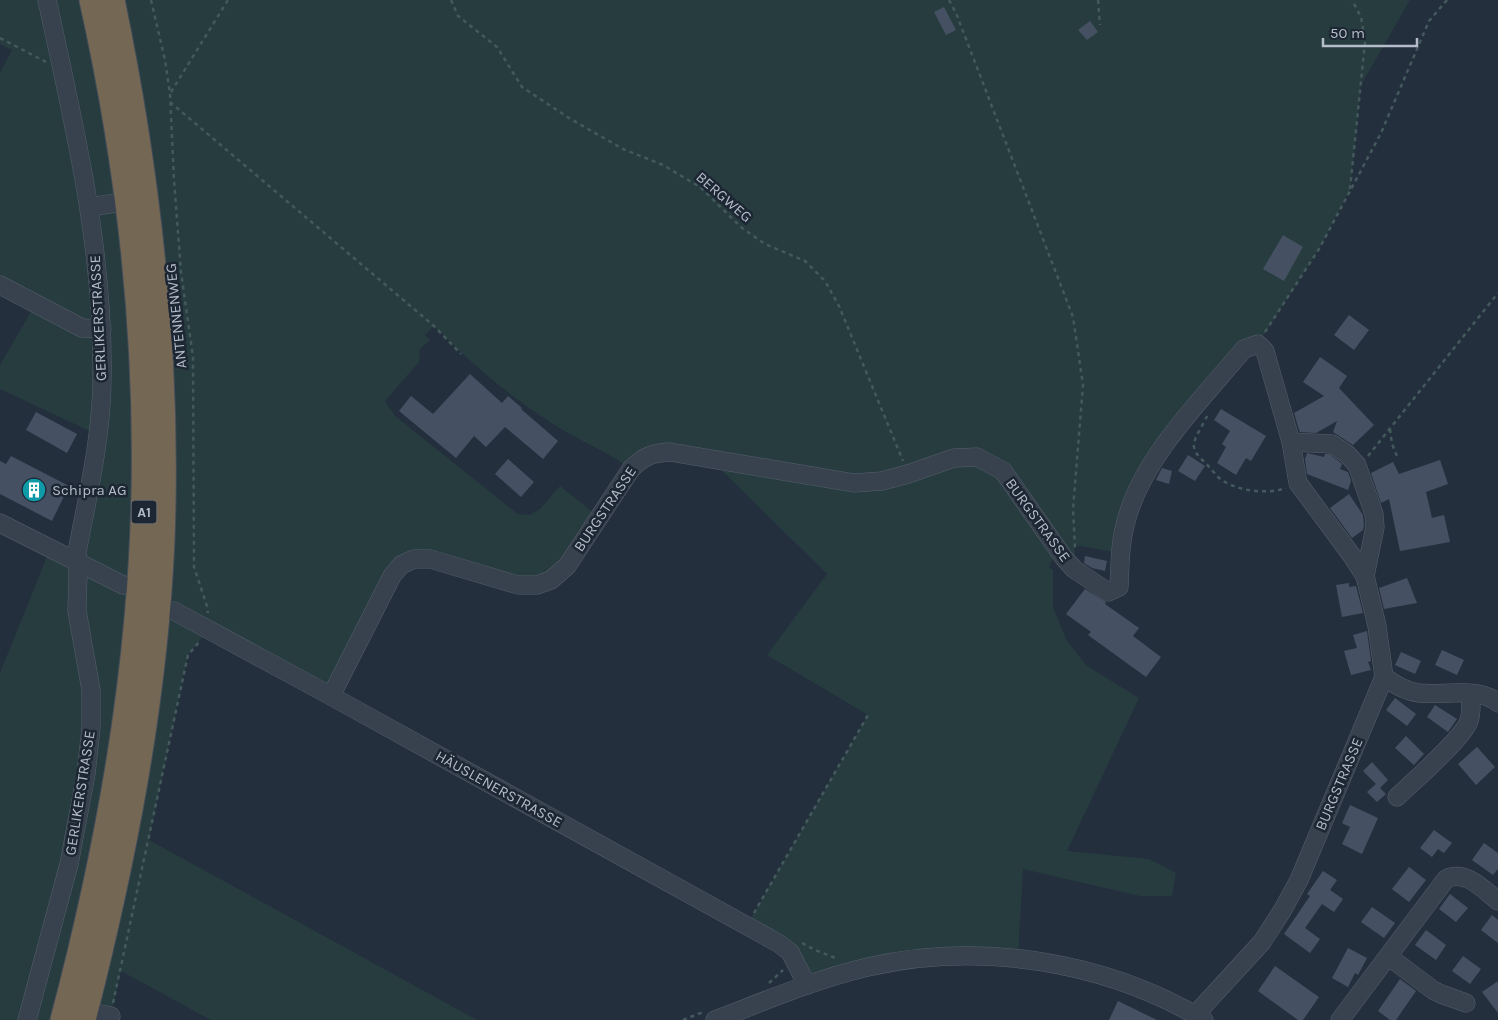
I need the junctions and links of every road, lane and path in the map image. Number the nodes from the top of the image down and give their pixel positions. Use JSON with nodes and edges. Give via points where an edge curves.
{"nodes":[{"id":1,"x":47,"y":0,"type":"edge"},
{"id":2,"x":92,"y":0,"type":"edge"},
{"id":3,"x":112,"y":0,"type":"edge"},
{"id":4,"x":151,"y":0,"type":"edge"},
{"id":5,"x":228,"y":0,"type":"edge"},
{"id":6,"x":451,"y":0,"type":"edge"},
{"id":7,"x":948,"y":0,"type":"edge"},
{"id":8,"x":1098,"y":0,"type":"edge"},
{"id":9,"x":1352,"y":0,"type":"edge"},
{"id":10,"x":1447,"y":0,"type":"edge"},
{"id":11,"x":1100,"y":26,"type":"dead end"},
{"id":12,"x":0,"y":38,"type":"edge"},
{"id":13,"x":62,"y":68,"type":"junction"},
{"id":14,"x":170,"y":94,"type":"junction"},
{"id":15,"x":170,"y":102,"type":"junction"},
{"id":16,"x":1350,"y":190,"type":"junction"},
{"id":17,"x":128,"y":201,"type":"junction"},
{"id":18,"x":90,"y":207,"type":"junction"},
{"id":19,"x":0,"y":285,"type":"edge"},
{"id":20,"x":1498,"y":294,"type":"edge"},
{"id":21,"x":102,"y":329,"type":"junction"},
{"id":22,"x":1258,"y":344,"type":"junction"},
{"id":23,"x":462,"y":354,"type":"dead end"},
{"id":24,"x":1207,"y":415,"type":"dead end"},
{"id":25,"x":1390,"y":429,"type":"junction"},
{"id":26,"x":1291,"y":442,"type":"junction"},
{"id":27,"x":1397,"y":456,"type":"dead end"},
{"id":28,"x":1357,"y":465,"type":"junction"},
{"id":29,"x":908,"y":474,"type":"junction"},
{"id":30,"x":1298,"y":484,"type":"junction"},
{"id":31,"x":0,"y":523,"type":"edge"},
{"id":32,"x":78,"y":563,"type":"junction"},
{"id":33,"x":1074,"y":569,"type":"junction"},
{"id":34,"x":1365,"y":576,"type":"junction"},
{"id":35,"x":123,"y":585,"type":"dead end"},
{"id":36,"x":174,"y":611,"type":"dead end"},
{"id":37,"x":208,"y":630,"type":"junction"},
{"id":38,"x":1384,"y":677,"type":"junction"},
{"id":39,"x":1470,"y":694,"type":"junction"},
{"id":40,"x":330,"y":696,"type":"junction"},
{"id":41,"x":1498,"y":704,"type":"edge"},
{"id":42,"x":868,"y":715,"type":"dead end"},
{"id":43,"x":1397,"y":797,"type":"dead end"},
{"id":44,"x":1498,"y":901,"type":"edge"},
{"id":45,"x":757,"y":909,"type":"dead end"},
{"id":46,"x":1388,"y":956,"type":"junction"},
{"id":47,"x":807,"y":985,"type":"junction"},
{"id":48,"x":1466,"y":1003,"type":"dead end"},
{"id":49,"x":111,"y":1016,"type":"joint"},
{"id":50,"x":77,"y":1017,"type":"edge"},
{"id":51,"x":1200,"y":1017,"type":"edge"},
{"id":52,"x":27,"y":1020,"type":"edge"},
{"id":53,"x":715,"y":1020,"type":"edge"},
{"id":54,"x":1340,"y":1020,"type":"edge"}],
"edges":[{"from":1,"to":13,"type":"street","name":"GERLIKERSTRASSE"},
{"from":2,"to":17,"type":"highway","number":"A1"},
{"from":3,"to":50,"type":"highway","number":"A1","via":[[137,134],[155,272],[163,399],[163,509],[156,621],[140,750],[122,852]]},
{"from":4,"to":14,"type":"path","name":"ANTENNENWEG"},
{"from":5,"to":14,"type":"path"},
{"from":6,"to":29,"type":"path","name":"BERGWEG","via":[[458,16],[497,47],[522,87],[623,149],[663,165],[700,187],[742,228],[765,244],[805,261],[825,281],[839,306]]},
{"from":7,"to":33,"type":"path","via":[[956,13],[1073,317],[1083,385],[1073,509]]},
{"from":8,"to":11,"type":"path"},
{"from":9,"to":16,"type":"path","via":[[1361,17],[1366,42]]},
{"from":10,"to":16,"type":"path","via":[[1429,22],[1381,132]]},
{"from":12,"to":13,"type":"path"},
{"from":13,"to":18,"type":"street","name":"GERLIKERSTRASSE"},
{"from":14,"to":15,"type":"path","name":"ANTENNENWEG"},
{"from":15,"to":23,"type":"path","via":[[434,326]]},
{"from":15,"to":37,"type":"path","name":"ANTENNENWEG","via":[[181,272],[193,357],[194,567],[207,606]]},
{"from":16,"to":22,"type":"path","via":[[1319,249]]},
{"from":17,"to":18,"type":"street"},
{"from":17,"to":50,"type":"highway","number":"A1","via":[[139,311],[144,414],[144,516],[139,600],[126,719],[94,895]]},
{"from":18,"to":21,"type":"street","name":"GERLIKERSTRASSE"},
{"from":19,"to":21,"type":"street","via":[[82,328]]},
{"from":20,"to":25,"type":"path"},
{"from":21,"to":32,"type":"street","name":"GERLIKERSTRASSE","via":[[98,434],[77,552]]},
{"from":22,"to":26,"type":"street","via":[[1265,351]]},
{"from":22,"to":33,"type":"street","name":"BURGSTRASSE","via":[[1244,349],[1168,440],[1139,486],[1127,518],[1120,553],[1119,587],[1108,592]]},
{"from":24,"to":30,"type":"path","via":[[1193,446],[1219,478],[1244,489],[1267,491]]},
{"from":25,"to":27,"type":"path"},
{"from":25,"to":28,"type":"path","via":[[1370,455]]},
{"from":26,"to":28,"type":"street","via":[[1332,444],[1348,454]]},
{"from":26,"to":30,"type":"street"},
{"from":28,"to":34,"type":"street","via":[[1374,514],[1375,527]]},
{"from":29,"to":33,"type":"street","name":"BURGSTRASSE","via":[[954,458],[977,457],[1003,471]]},
{"from":29,"to":40,"type":"street","name":"BURGSTRASSE","via":[[882,481],[854,483],[670,452],[655,453],[641,459],[631,469],[567,566],[551,580],[538,585],[518,585],[430,559],[414,559],[401,565],[392,576]]},
{"from":30,"to":34,"type":"street"},
{"from":31,"to":32,"type":"street"},
{"from":32,"to":35,"type":"street"},
{"from":32,"to":52,"type":"street","name":"GERLIKERSTRASSE","via":[[77,611],[91,690],[86,774],[69,864]]},
{"from":34,"to":38,"type":"street","via":[[1377,626]]},
{"from":36,"to":37,"type":"street","name":"HÄUSLENERSTRASSE"},
{"from":37,"to":40,"type":"street","name":"HÄUSLENERSTRASSE"},
{"from":37,"to":49,"type":"path","via":[[188,655]]},
{"from":38,"to":39,"type":"street","via":[[1402,689],[1419,693]]},
{"from":38,"to":51,"type":"street","name":"BURGSTRASSE","via":[[1299,880],[1262,942]]},
{"from":39,"to":41,"type":"street","via":[[1490,697]]},
{"from":39,"to":43,"type":"street","via":[[1472,709],[1460,735]]},
{"from":40,"to":47,"type":"street","name":"HÄUSLENERSTRASSE","via":[[778,943],[790,952]]},
{"from":42,"to":45,"type":"path"},
{"from":44,"to":46,"type":"street","via":[[1468,879],[1452,876],[1442,882]]},
{"from":46,"to":48,"type":"street","via":[[1433,990]]},
{"from":46,"to":54,"type":"street"},
{"from":47,"to":51,"type":"street","via":[[868,967],[917,959],[1018,958],[1099,975]]},
{"from":47,"to":53,"type":"street"},
{"from":49,"to":50,"type":"street"}]}
